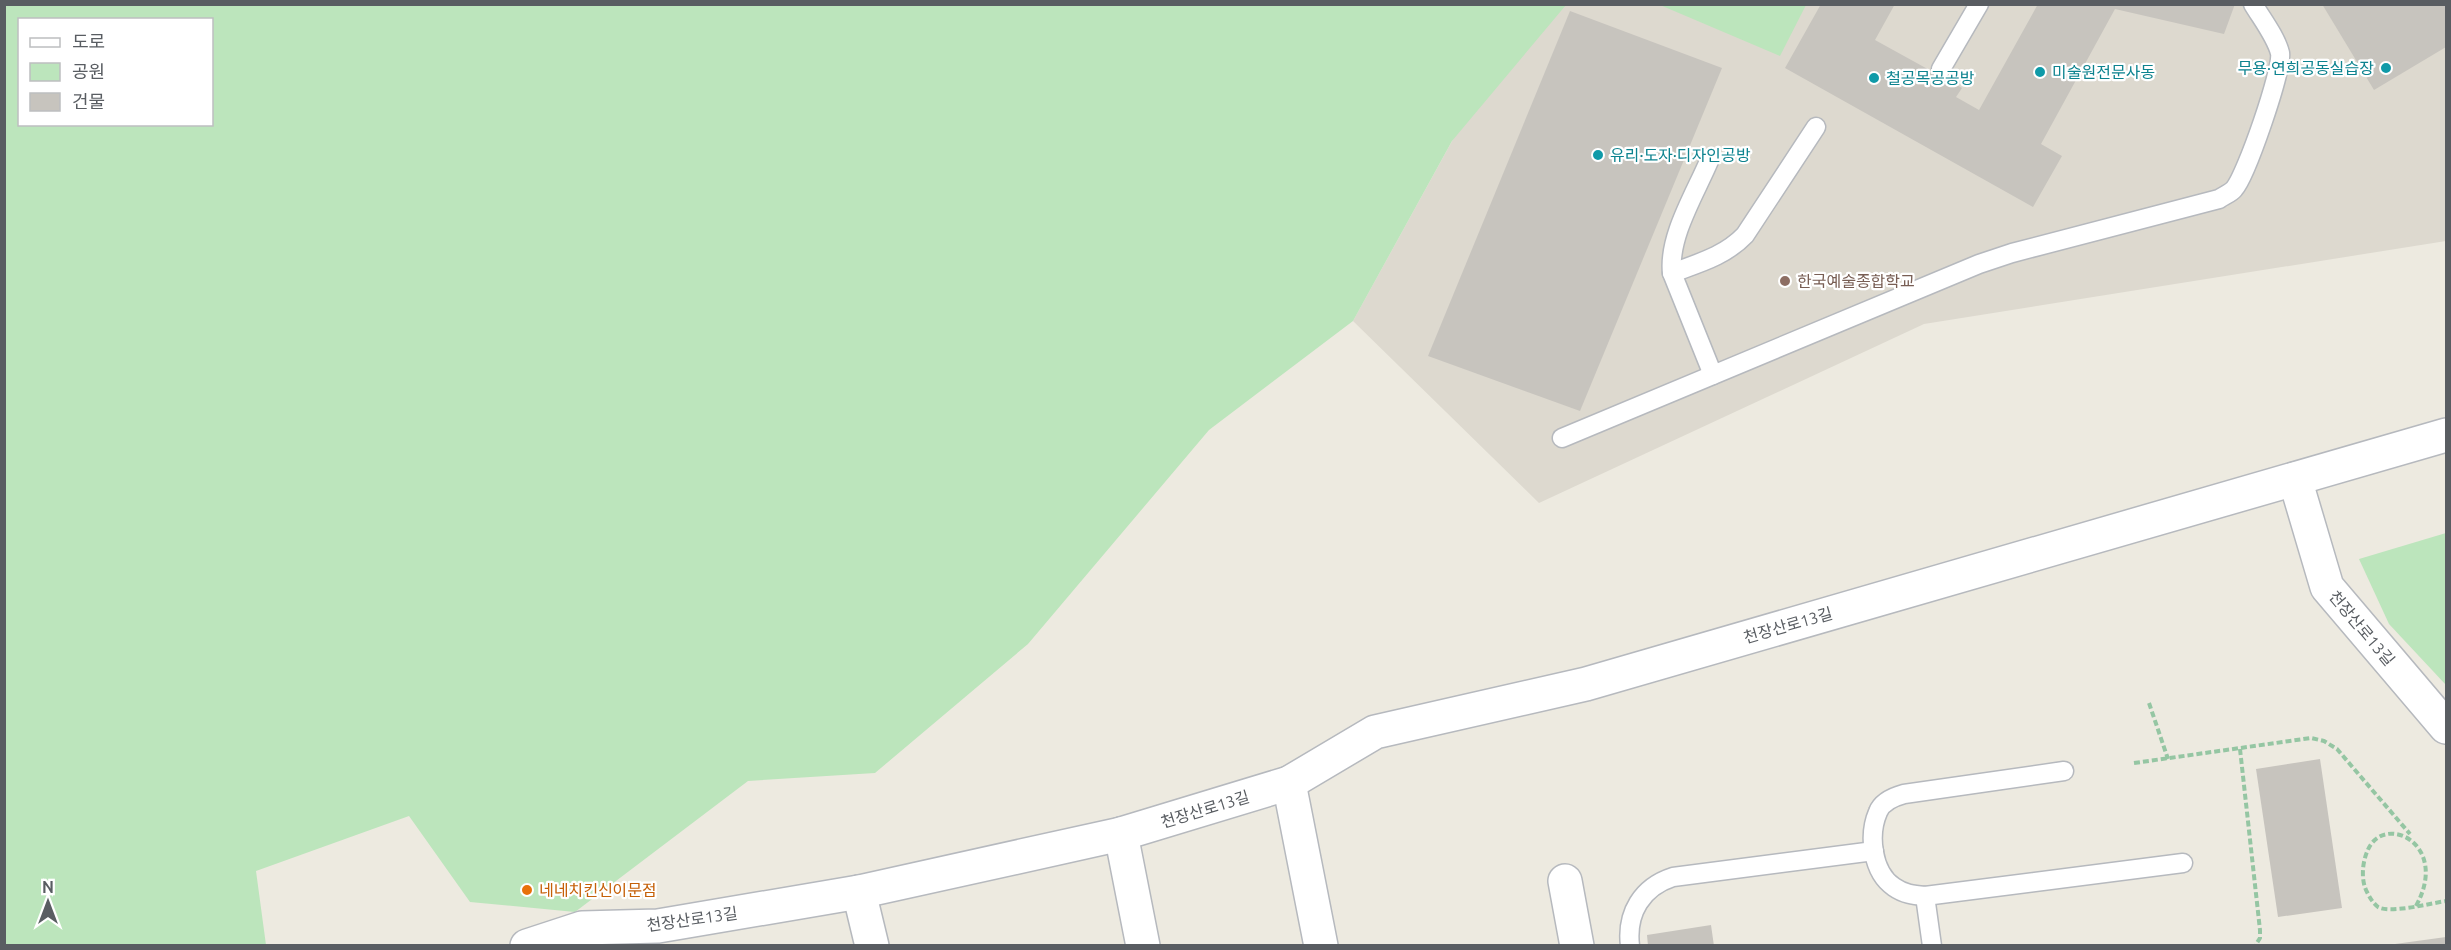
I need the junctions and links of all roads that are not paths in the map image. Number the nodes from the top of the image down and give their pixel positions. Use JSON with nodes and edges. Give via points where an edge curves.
{"nodes":[{"id":1,"x":1979,"y":4,"type":"edge"},
{"id":2,"x":2253,"y":4,"type":"edge"},
{"id":3,"x":1941,"y":69,"type":"dead end"},
{"id":4,"x":1816,"y":128,"type":"dead end"},
{"id":5,"x":1709,"y":161,"type":"dead end"},
{"id":6,"x":1672,"y":273,"type":"junction"},
{"id":7,"x":1713,"y":375,"type":"junction"},
{"id":8,"x":2446,"y":435,"type":"edge"},
{"id":9,"x":1562,"y":438,"type":"dead end"},
{"id":10,"x":2295,"y":479,"type":"junction"},
{"id":11,"x":2446,"y":727,"type":"edge"},
{"id":12,"x":2064,"y":771,"type":"dead end"},
{"id":13,"x":1289,"y":783,"type":"junction"},
{"id":14,"x":1121,"y":834,"type":"junction"},
{"id":15,"x":1874,"y":851,"type":"junction"},
{"id":16,"x":2183,"y":863,"type":"dead end"},
{"id":17,"x":1565,"y":881,"type":"dead end"},
{"id":18,"x":859,"y":892,"type":"junction"},
{"id":19,"x":1925,"y":896,"type":"junction"},
{"id":20,"x":527,"y":945,"type":"edge"},
{"id":21,"x":872,"y":945,"type":"edge"},
{"id":22,"x":1143,"y":945,"type":"edge"},
{"id":23,"x":1321,"y":945,"type":"edge"},
{"id":24,"x":1577,"y":945,"type":"edge"},
{"id":25,"x":1630,"y":945,"type":"edge"},
{"id":26,"x":1932,"y":945,"type":"edge"}],
"edges":[{"from":1,"to":3,"type":"lane"},
{"from":2,"to":7,"type":"lane","via":[[2276,44],[2281,62],[2244,171],[2234,189],[2219,199],[1979,264]]},
{"from":4,"to":6,"type":"lane","via":[[1733,248]]},
{"from":5,"to":6,"type":"lane","via":[[1674,242]]},
{"from":6,"to":7,"type":"lane"},
{"from":7,"to":9,"type":"lane"},
{"from":8,"to":10,"type":"street","name":"천장산로13길"},
{"from":10,"to":11,"type":"street","name":"천장산로13길","via":[[2327,587]]},
{"from":10,"to":13,"type":"street","name":"천장산로13길","via":[[1586,684],[1375,732]]},
{"from":12,"to":15,"type":"lane","via":[[1890,798],[1878,811]]},
{"from":13,"to":14,"type":"street","name":"천장산로13길"},
{"from":13,"to":23,"type":"street"},
{"from":14,"to":18,"type":"street","name":"천장산로13길"},
{"from":14,"to":22,"type":"street"},
{"from":15,"to":19,"type":"lane","via":[[1878,869],[1891,885],[1907,894]]},
{"from":15,"to":25,"type":"lane","via":[[1657,882],[1629,920]]},
{"from":16,"to":19,"type":"lane"},
{"from":17,"to":24,"type":"street"},
{"from":18,"to":20,"type":"street","name":"천장산로13길","via":[[658,926],[582,928]]},
{"from":18,"to":21,"type":"street"},
{"from":19,"to":26,"type":"lane"}]}
